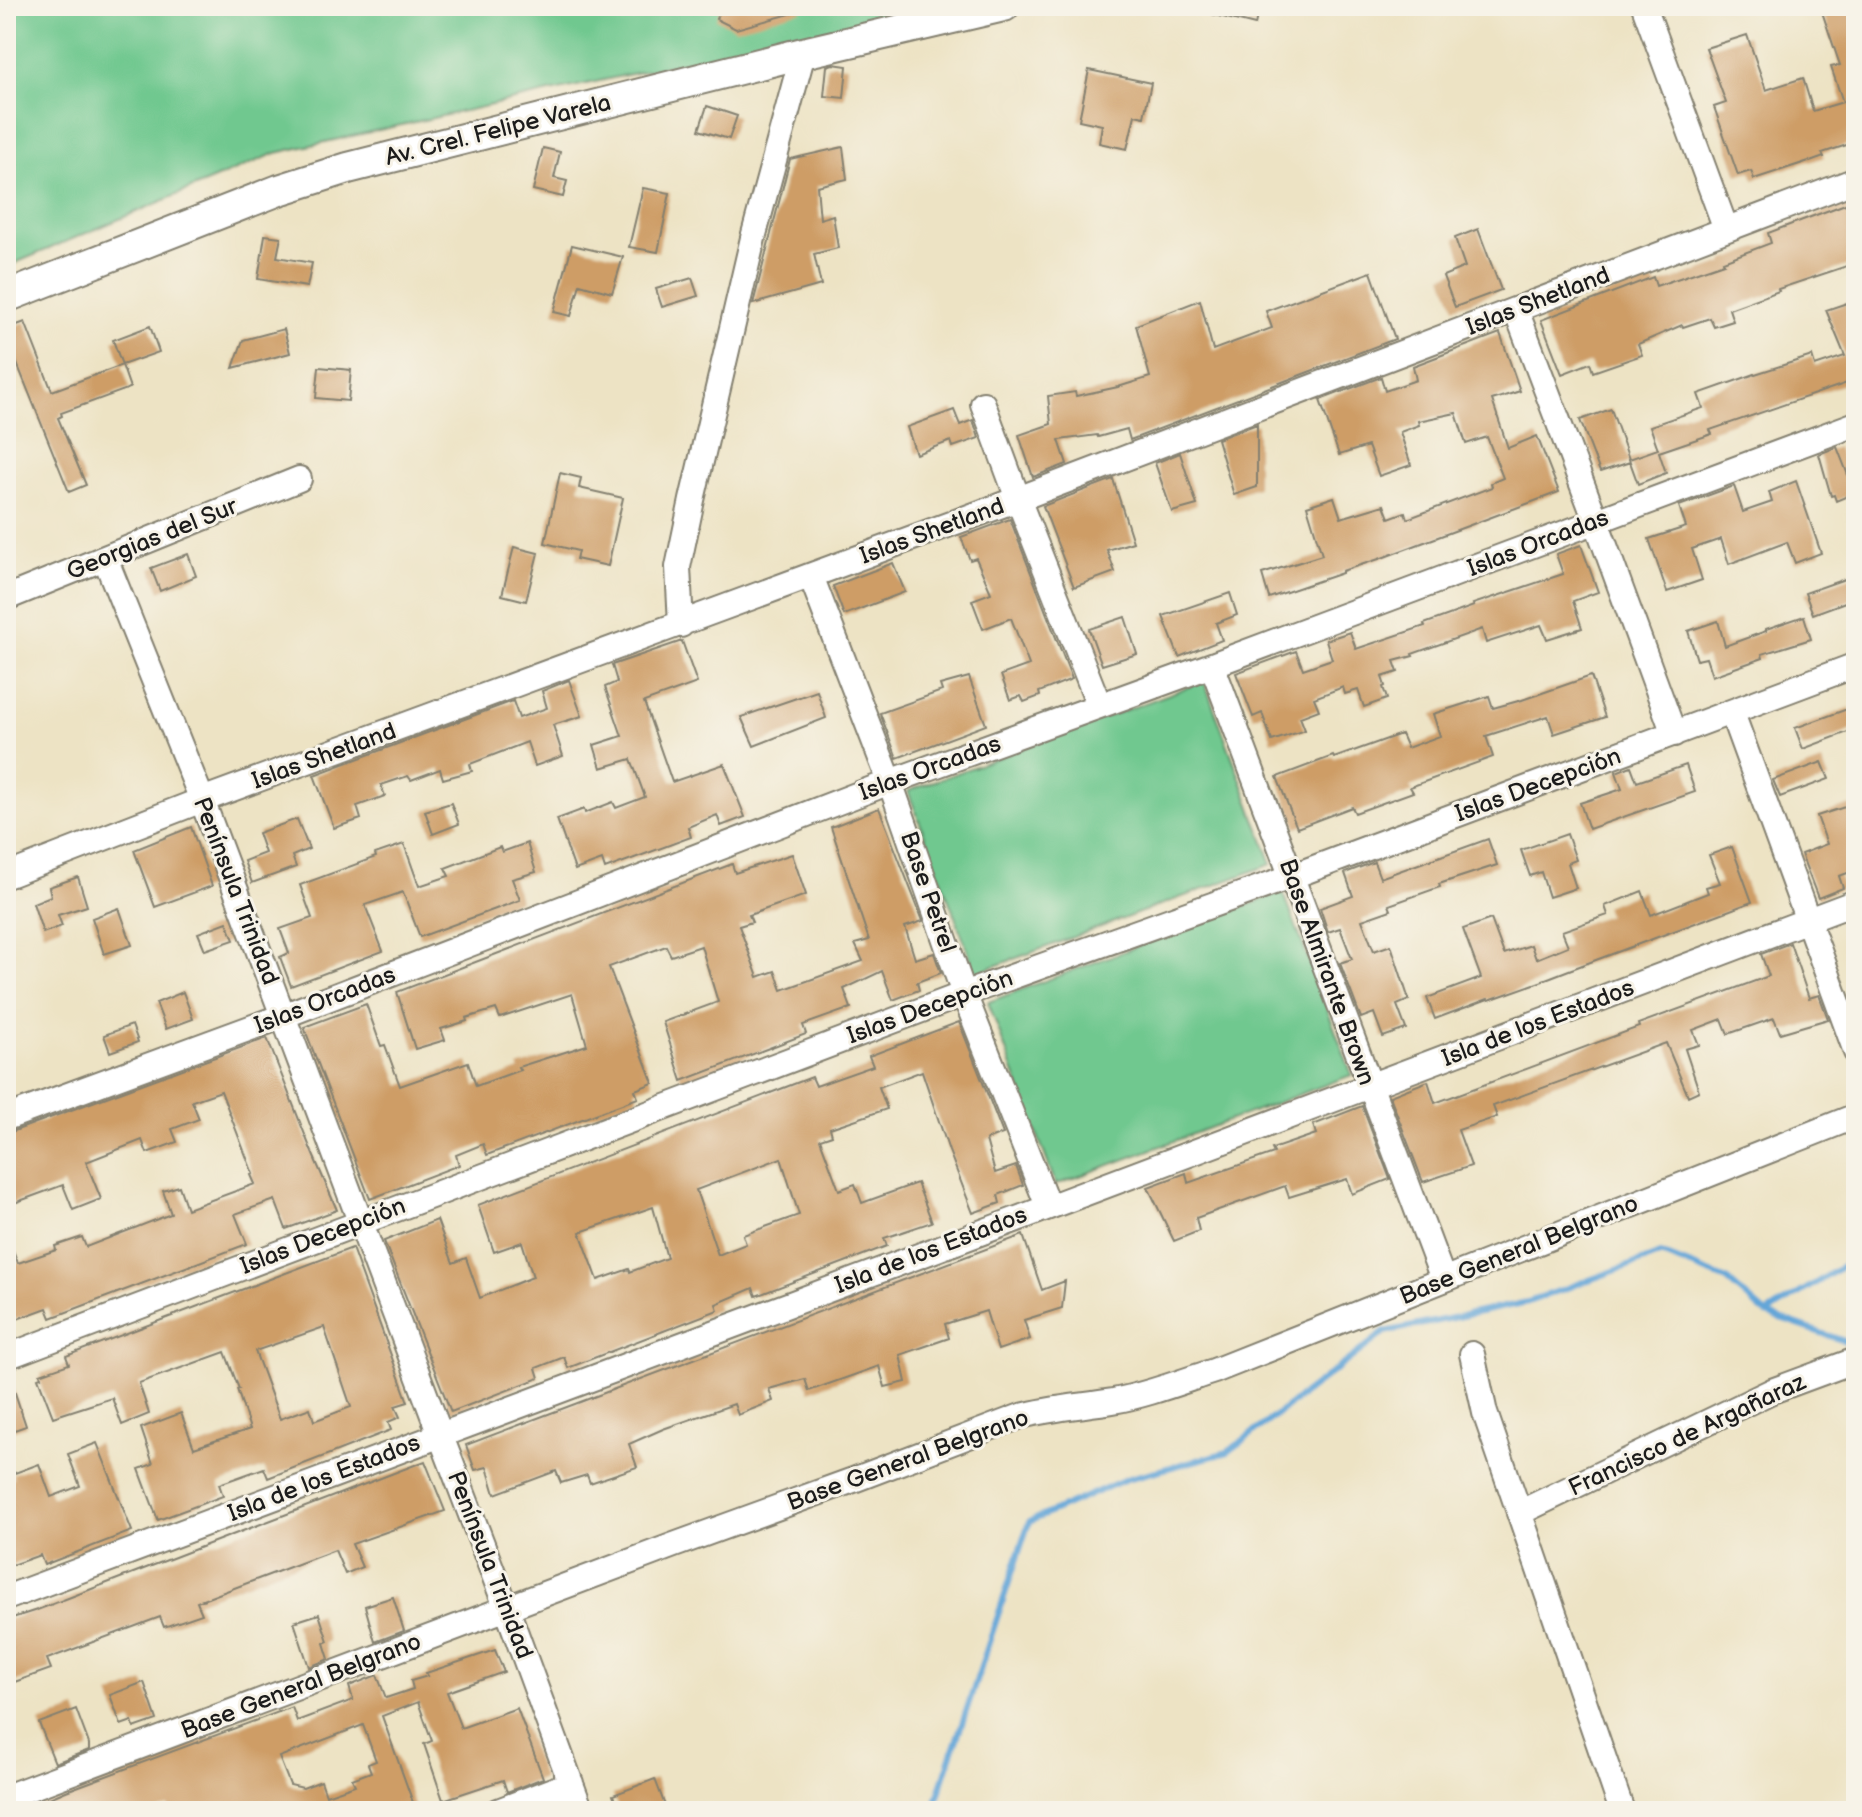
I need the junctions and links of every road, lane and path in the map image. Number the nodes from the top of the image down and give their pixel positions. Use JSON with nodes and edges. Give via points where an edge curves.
{"nodes":[{"id":1,"x":1644,"y":6,"type":"edge"},
{"id":2,"x":995,"y":7,"type":"edge"},
{"id":3,"x":803,"y":53,"type":"junction"},
{"id":4,"x":1856,"y":180,"type":"edge"},
{"id":5,"x":1726,"y":229,"type":"junction"},
{"id":6,"x":6,"y":297,"type":"edge"},
{"id":7,"x":1516,"y":310,"type":"junction"},
{"id":8,"x":983,"y":404,"type":"dead end"},
{"id":9,"x":1856,"y":424,"type":"edge"},
{"id":10,"x":299,"y":479,"type":"dead end"},
{"id":11,"x":1018,"y":499,"type":"junction"},
{"id":12,"x":1596,"y":521,"type":"junction"},
{"id":13,"x":105,"y":558,"type":"junction"},
{"id":14,"x":811,"y":576,"type":"junction"},
{"id":15,"x":6,"y":598,"type":"edge"},
{"id":16,"x":681,"y":625,"type":"junction"},
{"id":17,"x":1212,"y":665,"type":"junction"},
{"id":18,"x":1856,"y":665,"type":"edge"},
{"id":19,"x":1099,"y":705,"type":"junction"},
{"id":20,"x":1732,"y":713,"type":"junction"},
{"id":21,"x":1674,"y":734,"type":"junction"},
{"id":22,"x":890,"y":782,"type":"junction"},
{"id":23,"x":202,"y":800,"type":"junction"},
{"id":24,"x":6,"y":876,"type":"edge"},
{"id":25,"x":1293,"y":876,"type":"junction"},
{"id":26,"x":1856,"y":902,"type":"edge"},
{"id":27,"x":1807,"y":920,"type":"junction"},
{"id":28,"x":964,"y":994,"type":"junction"},
{"id":29,"x":283,"y":1016,"type":"junction"},
{"id":30,"x":1856,"y":1052,"type":"edge"},
{"id":31,"x":1369,"y":1087,"type":"junction"},
{"id":32,"x":1856,"y":1116,"type":"edge"},
{"id":33,"x":6,"y":1118,"type":"edge"},
{"id":34,"x":1048,"y":1206,"type":"junction"},
{"id":35,"x":361,"y":1222,"type":"junction"},
{"id":36,"x":1443,"y":1279,"type":"junction"},
{"id":37,"x":1472,"y":1354,"type":"dead end"},
{"id":38,"x":6,"y":1357,"type":"edge"},
{"id":39,"x":1856,"y":1360,"type":"edge"},
{"id":40,"x":440,"y":1434,"type":"junction"},
{"id":41,"x":1519,"y":1513,"type":"junction"},
{"id":42,"x":6,"y":1598,"type":"edge"},
{"id":43,"x":507,"y":1609,"type":"junction"},
{"id":44,"x":571,"y":1783,"type":"junction"},
{"id":45,"x":6,"y":1797,"type":"edge"},
{"id":46,"x":498,"y":1811,"type":"edge"},
{"id":47,"x":581,"y":1811,"type":"edge"},
{"id":48,"x":1622,"y":1811,"type":"edge"}],
"edges":[{"from":1,"to":5,"type":"street"},
{"from":2,"to":3,"type":"main road","name":"Av. Crel. Felipe Varela"},
{"from":3,"to":6,"type":"main road","name":"Av. Crel. Felipe Varela","via":[[348,168]]},
{"from":3,"to":16,"type":"street","via":[[692,500],[678,567]]},
{"from":4,"to":5,"type":"street","name":"Islas Shetland"},
{"from":5,"to":7,"type":"street","name":"Islas Shetland"},
{"from":7,"to":11,"type":"street","name":"Islas Shetland"},
{"from":7,"to":12,"type":"street"},
{"from":8,"to":11,"type":"street"},
{"from":9,"to":12,"type":"street","name":"Islas Orcadas"},
{"from":10,"to":13,"type":"street","name":"Georgias del Sur"},
{"from":11,"to":14,"type":"street","name":"Islas Shetland"},
{"from":11,"to":19,"type":"street"},
{"from":12,"to":17,"type":"street","name":"Islas Orcadas"},
{"from":12,"to":21,"type":"street"},
{"from":13,"to":15,"type":"street","name":"Georgias del Sur"},
{"from":13,"to":23,"type":"street","name":"Península Trinidad"},
{"from":14,"to":16,"type":"street","name":"Islas Shetland"},
{"from":14,"to":22,"type":"street","name":"Base Petrel"},
{"from":16,"to":23,"type":"street","name":"Islas Shetland"},
{"from":17,"to":19,"type":"street","name":"Islas Orcadas"},
{"from":17,"to":25,"type":"street","name":"Base Almirante Brown"},
{"from":18,"to":20,"type":"street","name":"Islas Decepción"},
{"from":19,"to":22,"type":"street","name":"Islas Orcadas"},
{"from":20,"to":21,"type":"street","name":"Islas Decepción"},
{"from":20,"to":27,"type":"street"},
{"from":21,"to":25,"type":"street","name":"Islas Decepción"},
{"from":22,"to":28,"type":"street","name":"Base Petrel"},
{"from":22,"to":29,"type":"street","name":"Islas Orcadas"},
{"from":23,"to":24,"type":"street","name":"Islas Shetland"},
{"from":23,"to":29,"type":"street","name":"Península Trinidad"},
{"from":25,"to":28,"type":"street","name":"Islas Decepción"},
{"from":25,"to":31,"type":"street","name":"Base Almirante Brown"},
{"from":26,"to":27,"type":"street","name":"Isla de los Estados"},
{"from":27,"to":30,"type":"street"},
{"from":27,"to":31,"type":"street","name":"Isla de los Estados"},
{"from":28,"to":34,"type":"street","name":"Base Petrel"},
{"from":28,"to":35,"type":"street","name":"Islas Decepción"},
{"from":29,"to":33,"type":"street","name":"Islas Orcadas"},
{"from":29,"to":35,"type":"street","name":"Península Trinidad"},
{"from":31,"to":34,"type":"street","name":"Isla de los Estados"},
{"from":31,"to":36,"type":"street","name":"Base Almirante Brown"},
{"from":32,"to":36,"type":"street","name":"Base General Belgrano"},
{"from":34,"to":40,"type":"street","name":"Isla de los Estados"},
{"from":35,"to":38,"type":"street","name":"Islas Decepción"},
{"from":35,"to":40,"type":"street","name":"Península Trinidad"},
{"from":36,"to":43,"type":"street","name":"Base General Belgrano","via":[[1157,1390],[1021,1416]]},
{"from":37,"to":41,"type":"street","via":[[1485,1413]]},
{"from":39,"to":41,"type":"street","name":"Francisco de Argañaraz","via":[[1772,1391]]},
{"from":40,"to":42,"type":"street","name":"Isla de los Estados"},
{"from":40,"to":43,"type":"street","name":"Península Trinidad"},
{"from":41,"to":48,"type":"street"},
{"from":43,"to":44,"type":"street","name":"Península Trinidad"},
{"from":43,"to":45,"type":"street","name":"Base General Belgrano"},
{"from":44,"to":46,"type":"street"},
{"from":44,"to":47,"type":"street","name":"Península Trinidad"}]}
